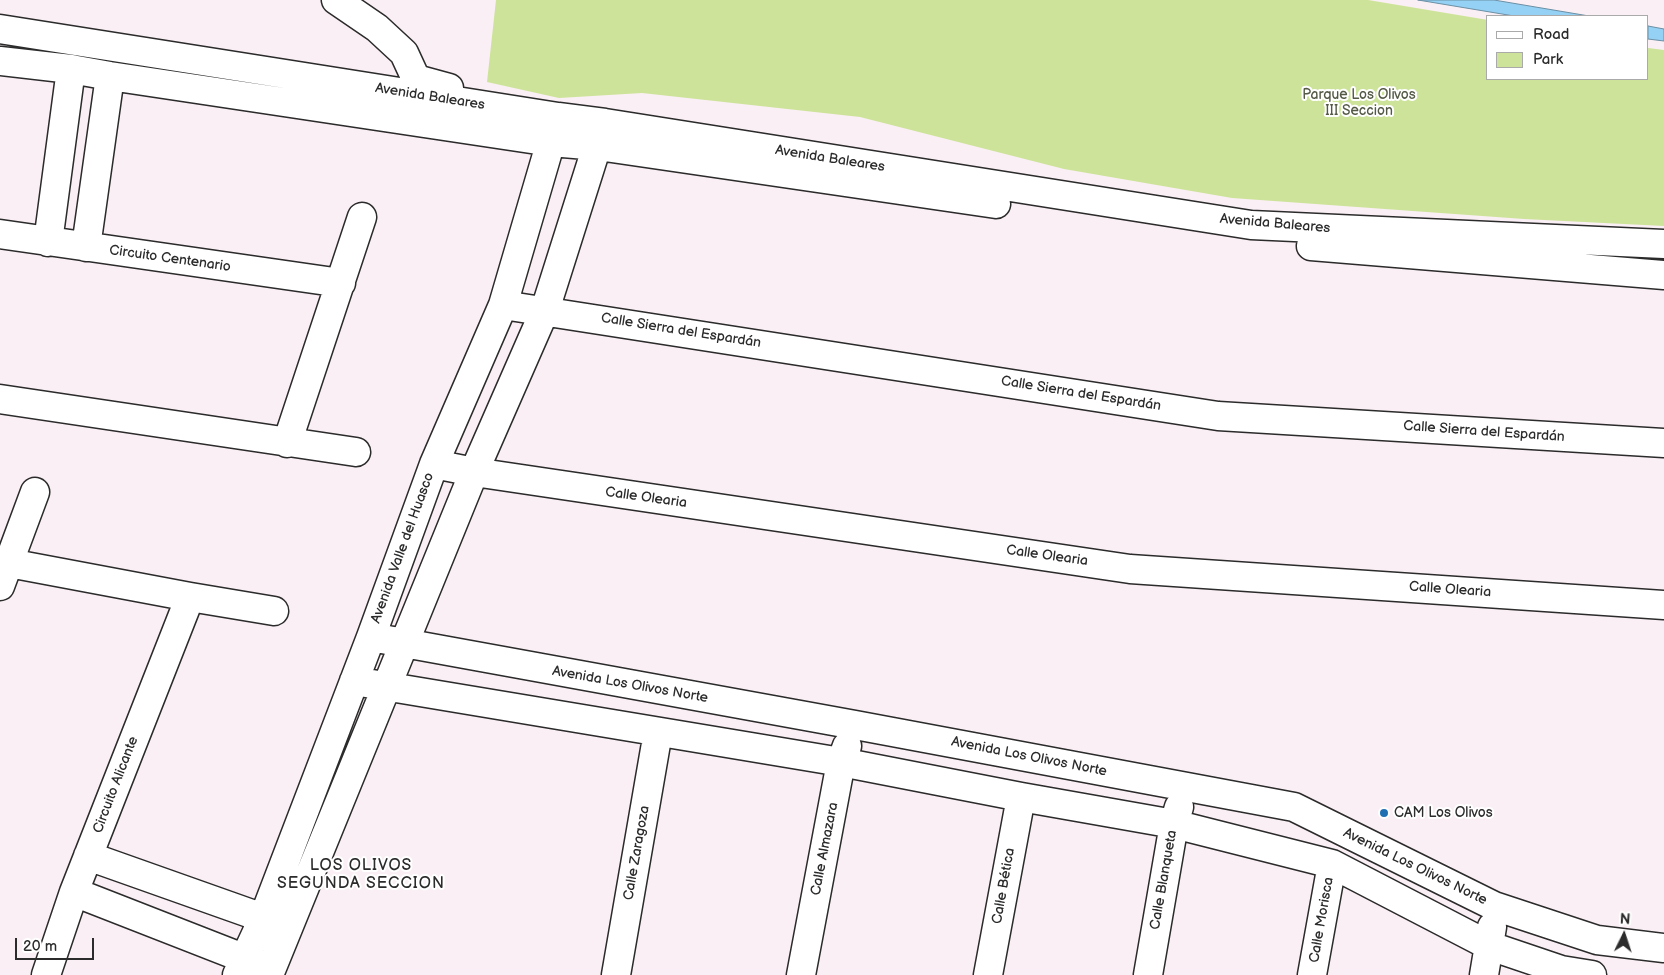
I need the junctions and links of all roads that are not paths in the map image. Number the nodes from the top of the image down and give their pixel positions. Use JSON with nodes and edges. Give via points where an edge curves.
{"nodes":[{"id":1,"x":336,"y":0,"type":"edge"},
{"id":2,"x":0,"y":30,"type":"edge"},
{"id":3,"x":0,"y":61,"type":"edge"},
{"id":4,"x":71,"y":69,"type":"junction"},
{"id":5,"x":110,"y":76,"type":"junction"},
{"id":6,"x":554,"y":129,"type":"junction"},
{"id":7,"x":601,"y":135,"type":"junction"},
{"id":8,"x":362,"y":217,"type":"dead end"},
{"id":9,"x":0,"y":234,"type":"edge"},
{"id":10,"x":48,"y":242,"type":"junction"},
{"id":11,"x":1664,"y":244,"type":"edge"},
{"id":12,"x":86,"y":248,"type":"junction"},
{"id":13,"x":1664,"y":275,"type":"edge"},
{"id":14,"x":341,"y":283,"type":"junction"},
{"id":15,"x":502,"y":304,"type":"junction"},
{"id":16,"x":544,"y":310,"type":"junction"},
{"id":17,"x":0,"y":399,"type":"edge"},
{"id":18,"x":287,"y":443,"type":"junction"},
{"id":19,"x":1664,"y":443,"type":"edge"},
{"id":20,"x":356,"y":452,"type":"dead end"},
{"id":21,"x":434,"y":464,"type":"junction"},
{"id":22,"x":474,"y":472,"type":"junction"},
{"id":23,"x":35,"y":492,"type":"dead end"},
{"id":24,"x":4,"y":575,"type":"edge"},
{"id":25,"x":190,"y":597,"type":"junction"},
{"id":26,"x":1664,"y":605,"type":"edge"},
{"id":27,"x":274,"y":611,"type":"dead end"},
{"id":28,"x":371,"y":637,"type":"junction"},
{"id":29,"x":405,"y":644,"type":"junction"},
{"id":30,"x":354,"y":681,"type":"junction"},
{"id":31,"x":387,"y":687,"type":"junction"},
{"id":32,"x":855,"y":725,"type":"junction"},
{"id":33,"x":658,"y":732,"type":"junction"},
{"id":34,"x":841,"y":762,"type":"junction"},
{"id":35,"x":1186,"y":786,"type":"junction"},
{"id":36,"x":1021,"y":797,"type":"junction"},
{"id":37,"x":1174,"y":824,"type":"junction"},
{"id":38,"x":88,"y":856,"type":"junction"},
{"id":39,"x":1332,"y":864,"type":"junction"},
{"id":40,"x":74,"y":892,"type":"junction"},
{"id":41,"x":1494,"y":906,"type":"junction"},
{"id":42,"x":263,"y":918,"type":"junction"},
{"id":43,"x":289,"y":927,"type":"junction"},
{"id":44,"x":1490,"y":946,"type":"junction"},
{"id":45,"x":1664,"y":948,"type":"edge"},
{"id":46,"x":240,"y":966,"type":"edge"},
{"id":47,"x":271,"y":972,"type":"edge"},
{"id":48,"x":46,"y":975,"type":"edge"},
{"id":49,"x":616,"y":975,"type":"edge"},
{"id":50,"x":801,"y":975,"type":"edge"},
{"id":51,"x":988,"y":975,"type":"edge"},
{"id":52,"x":1148,"y":975,"type":"edge"},
{"id":53,"x":1312,"y":975,"type":"edge"},
{"id":54,"x":1484,"y":975,"type":"edge"},
{"id":55,"x":1592,"y":975,"type":"edge"}],
"edges":[{"from":1,"to":6,"type":"street","via":[[377,28],[404,53],[416,79]]},
{"from":2,"to":6,"type":"street","name":"Avenida Baleares"},
{"from":3,"to":4,"type":"street","name":"Avenida Baleares"},
{"from":4,"to":5,"type":"street","name":"Avenida Baleares"},
{"from":4,"to":10,"type":"street"},
{"from":5,"to":6,"type":"street","name":"Avenida Baleares"},
{"from":5,"to":12,"type":"street"},
{"from":6,"to":7,"type":"street","name":"Avenida Baleares"},
{"from":6,"to":15,"type":"street","name":"Avenida Valle del Huasco"},
{"from":7,"to":11,"type":"street","name":"Avenida Baleares","via":[[1251,225]]},
{"from":7,"to":13,"type":"street","name":"Avenida Baleares","via":[[1251,241]]},
{"from":7,"to":16,"type":"street"},
{"from":8,"to":14,"type":"street"},
{"from":9,"to":10,"type":"street","name":"Circuito Centenario"},
{"from":10,"to":12,"type":"street","name":"Circuito Centenario"},
{"from":12,"to":14,"type":"street","name":"Circuito Centenario"},
{"from":14,"to":18,"type":"street"},
{"from":15,"to":16,"type":"street","name":"Calle Sierra del Espardán"},
{"from":15,"to":21,"type":"street","name":"Avenida Valle del Huasco"},
{"from":16,"to":19,"type":"street","name":"Calle Sierra del Espardán","via":[[1218,416]]},
{"from":16,"to":22,"type":"street"},
{"from":17,"to":18,"type":"street"},
{"from":18,"to":20,"type":"street"},
{"from":21,"to":22,"type":"street","name":"Calle Olearia"},
{"from":21,"to":28,"type":"street","name":"Avenida Valle del Huasco"},
{"from":22,"to":26,"type":"street","name":"Calle Olearia","via":[[1130,568]]},
{"from":22,"to":29,"type":"street"},
{"from":23,"to":24,"type":"street"},
{"from":24,"to":25,"type":"street"},
{"from":25,"to":27,"type":"street"},
{"from":25,"to":38,"type":"street","name":"Circuito Alicante"},
{"from":28,"to":29,"type":"street","name":"Avenida Los Olivos Norte"},
{"from":28,"to":30,"type":"street","name":"Avenida Valle del Huasco"},
{"from":29,"to":31,"type":"street"},
{"from":29,"to":32,"type":"street","name":"Avenida Los Olivos Norte"},
{"from":30,"to":31,"type":"street"},
{"from":30,"to":42,"type":"street","name":"Avenida Valle del Huasco"},
{"from":31,"to":33,"type":"street"},
{"from":31,"to":43,"type":"street"},
{"from":32,"to":34,"type":"street","name":"Calle Almazara"},
{"from":32,"to":35,"type":"street","name":"Avenida Los Olivos Norte"},
{"from":33,"to":34,"type":"street"},
{"from":33,"to":49,"type":"street","name":"Calle Zaragoza"},
{"from":34,"to":36,"type":"street"},
{"from":34,"to":50,"type":"street","name":"Calle Almazara"},
{"from":35,"to":37,"type":"street","name":"Calle Blanqueta"},
{"from":35,"to":41,"type":"street","name":"Avenida Los Olivos Norte","via":[[1294,807]]},
{"from":36,"to":37,"type":"street"},
{"from":36,"to":51,"type":"street","name":"Calle Bética"},
{"from":37,"to":39,"type":"street"},
{"from":37,"to":52,"type":"street","name":"Calle Blanqueta"},
{"from":38,"to":40,"type":"street","name":"Circuito Alicante"},
{"from":38,"to":42,"type":"street"},
{"from":39,"to":44,"type":"street"},
{"from":39,"to":53,"type":"street","name":"Calle Morisca"},
{"from":40,"to":46,"type":"street"},
{"from":40,"to":48,"type":"street","name":"Circuito Alicante"},
{"from":41,"to":44,"type":"street"},
{"from":41,"to":45,"type":"street","name":"Avenida Los Olivos Norte","via":[[1597,940]]},
{"from":42,"to":43,"type":"street"},
{"from":42,"to":46,"type":"street","name":"Avenida Valle del Huasco"},
{"from":43,"to":47,"type":"street"},
{"from":44,"to":54,"type":"street"},
{"from":44,"to":55,"type":"street","via":[[1561,970]]},
{"from":46,"to":47,"type":"street"}]}
